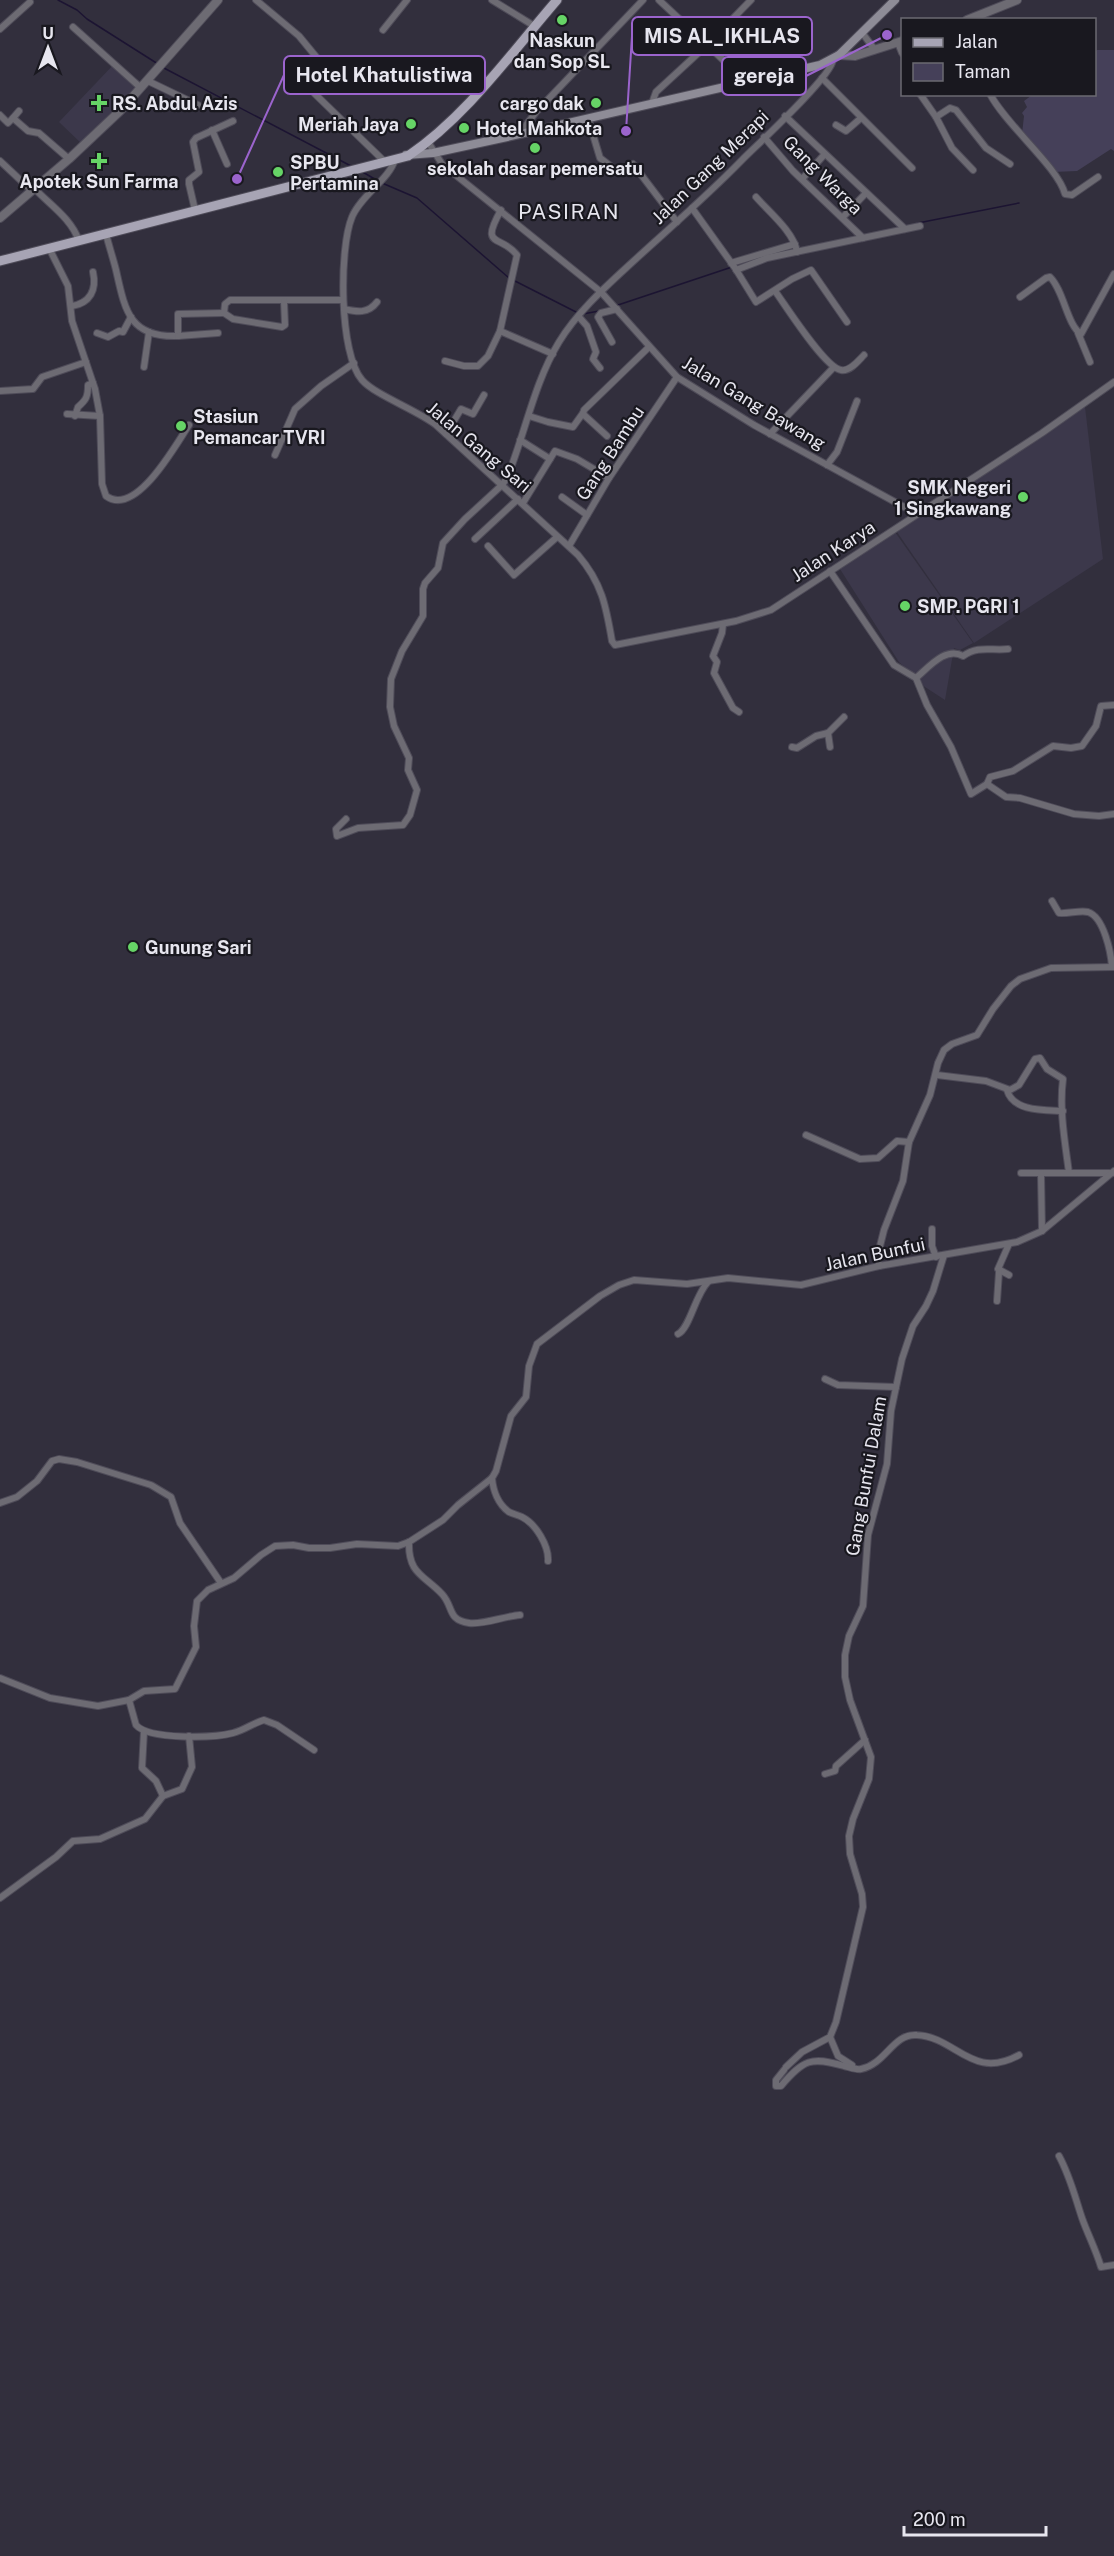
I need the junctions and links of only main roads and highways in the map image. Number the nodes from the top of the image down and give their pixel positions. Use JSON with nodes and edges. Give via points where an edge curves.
{"nodes":[{"id":1,"x":552,"y":0,"type":"edge"},
{"id":2,"x":557,"y":0,"type":"edge"},
{"id":3,"x":895,"y":0,"type":"edge"},
{"id":4,"x":451,"y":117,"type":"junction"},
{"id":5,"x":402,"y":157,"type":"junction"},
{"id":6,"x":0,"y":261,"type":"edge"}],
"edges":[{"from":1,"to":4,"type":"main road"},
{"from":2,"to":4,"type":"main road"},
{"from":3,"to":5,"type":"main road","via":[[836,57],[748,83]]},
{"from":4,"to":5,"type":"main road"},
{"from":4,"to":5,"type":"main road","via":[[428,142]]},
{"from":5,"to":6,"type":"main road"}]}
